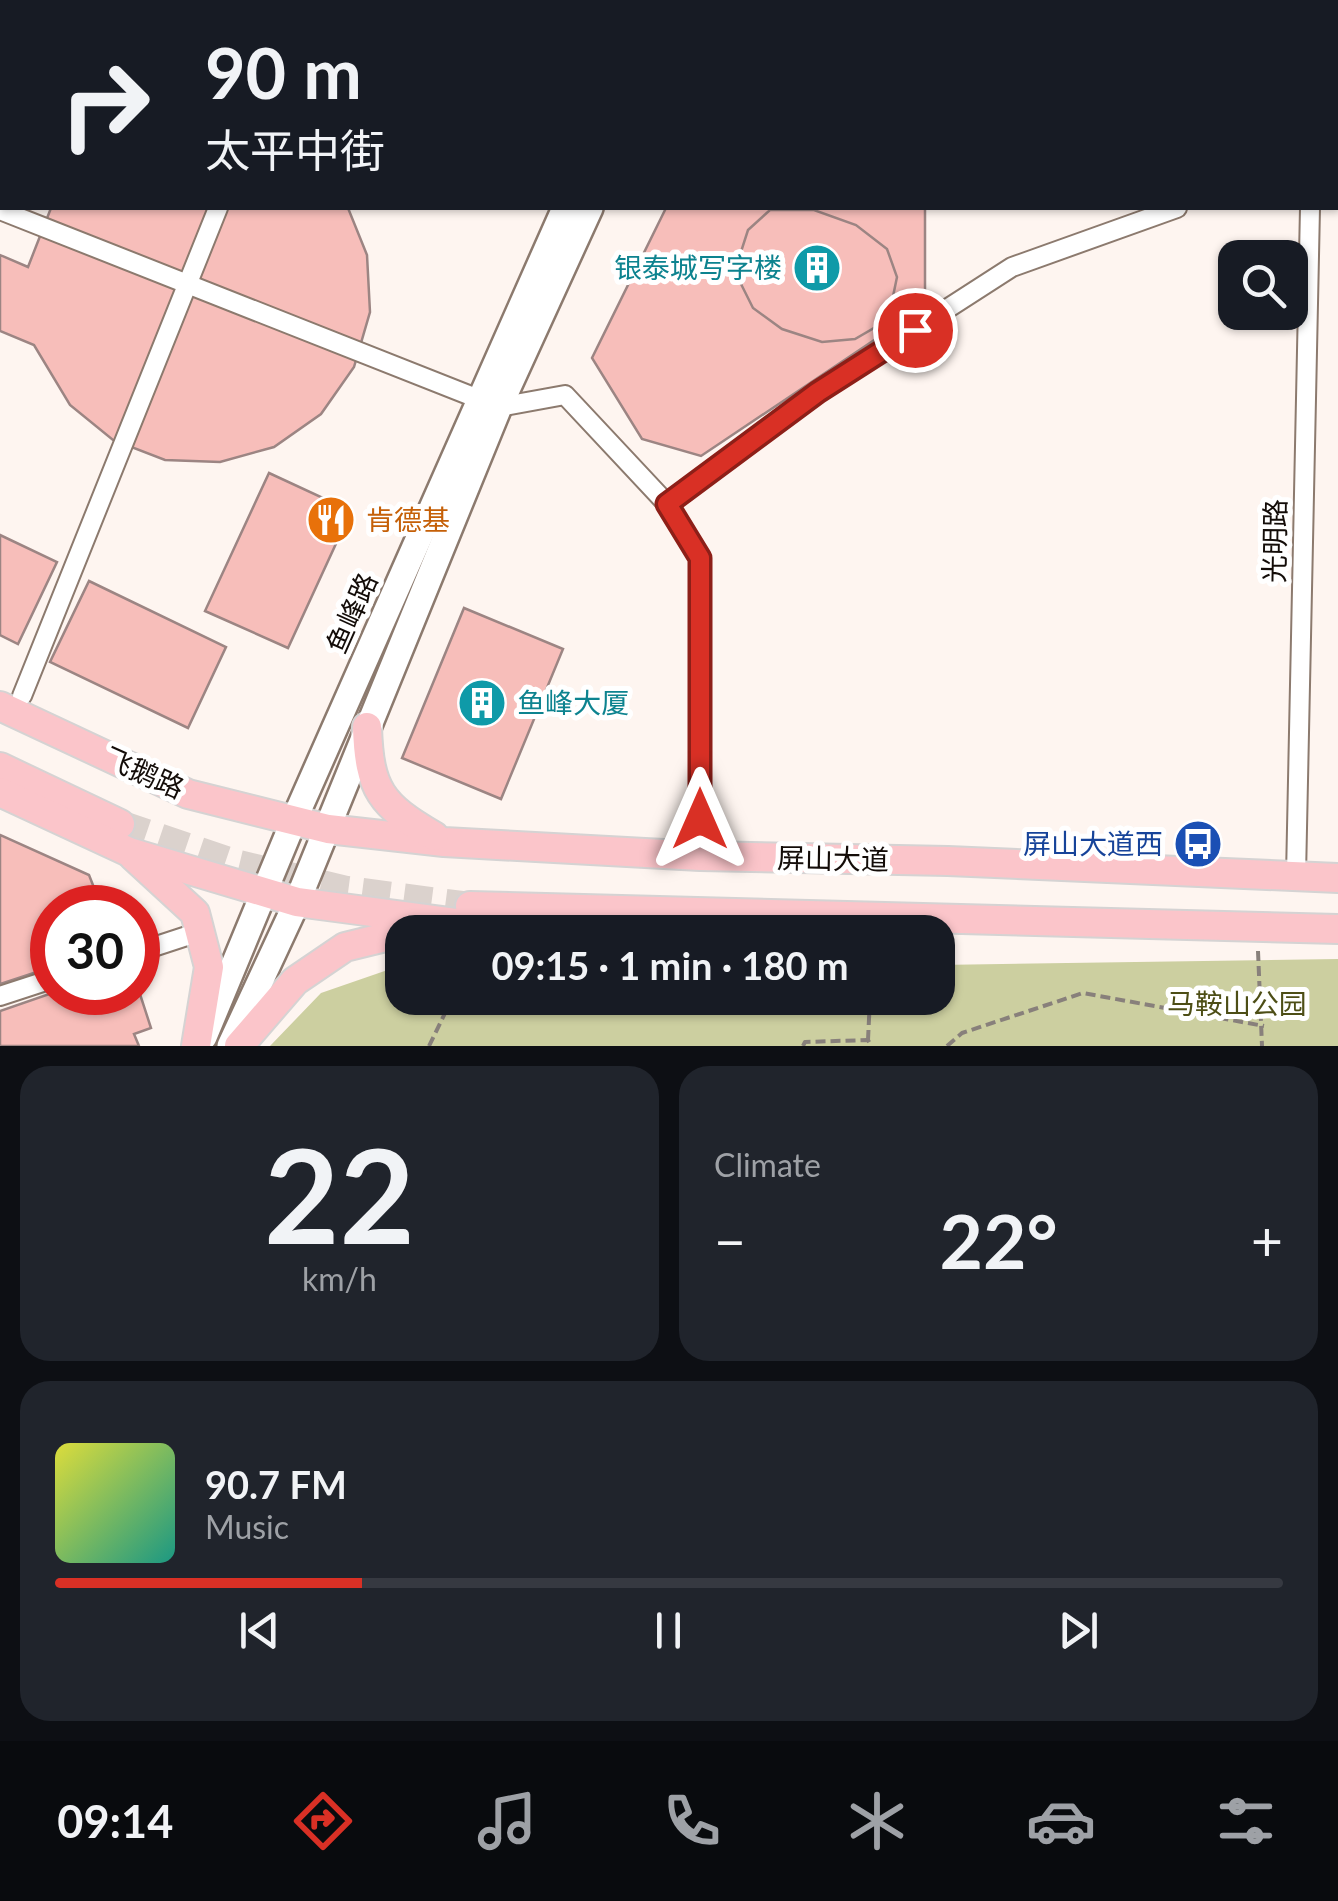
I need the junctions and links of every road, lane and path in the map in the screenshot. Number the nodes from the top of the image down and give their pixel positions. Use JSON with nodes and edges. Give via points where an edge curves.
{"nodes":[{"id":1,"x":0,"y":210,"type":"edge"},
{"id":2,"x":217,"y":210,"type":"edge"},
{"id":3,"x":564,"y":210,"type":"edge"},
{"id":4,"x":589,"y":210,"type":"edge"},
{"id":5,"x":1171,"y":210,"type":"edge"},
{"id":6,"x":1310,"y":210,"type":"edge"},
{"id":7,"x":187,"y":286,"type":"junction"},
{"id":8,"x":489,"y":404,"type":"junction"},
{"id":9,"x":667,"y":504,"type":"junction"},
{"id":10,"x":11,"y":701,"type":"edge"},
{"id":11,"x":367,"y":728,"type":"junction"},
{"id":12,"x":0,"y":767,"type":"edge"},
{"id":13,"x":0,"y":792,"type":"edge"},
{"id":14,"x":294,"y":820,"type":"junction"},
{"id":15,"x":120,"y":824,"type":"tunnel mouth"},
{"id":16,"x":328,"y":829,"type":"junction"},
{"id":17,"x":444,"y":842,"type":"junction"},
{"id":18,"x":128,"y":852,"type":"junction"},
{"id":19,"x":700,"y":856,"type":"junction"},
{"id":20,"x":1296,"y":876,"type":"junction"},
{"id":21,"x":1338,"y":878,"type":"edge"},
{"id":22,"x":264,"y":892,"type":"junction"},
{"id":23,"x":297,"y":902,"type":"junction"},
{"id":24,"x":470,"y":906,"type":"tunnel mouth"},
{"id":25,"x":396,"y":915,"type":"edge"},
{"id":26,"x":1156,"y":926,"type":"junction"},
{"id":27,"x":1256,"y":927,"type":"junction"},
{"id":28,"x":1338,"y":929,"type":"edge"},
{"id":29,"x":199,"y":932,"type":"junction"},
{"id":30,"x":385,"y":937,"type":"edge"},
{"id":31,"x":955,"y":937,"type":"edge"},
{"id":32,"x":160,"y":945,"type":"edge"},
{"id":33,"x":30,"y":986,"type":"edge"},
{"id":34,"x":0,"y":996,"type":"edge"},
{"id":35,"x":444,"y":1015,"type":"edge"},
{"id":36,"x":870,"y":1015,"type":"edge"},
{"id":37,"x":1264,"y":1026,"type":"junction"},
{"id":38,"x":870,"y":1043,"type":"edge"},
{"id":39,"x":199,"y":1046,"type":"edge"},
{"id":40,"x":230,"y":1046,"type":"edge"},
{"id":41,"x":238,"y":1046,"type":"edge"},
{"id":42,"x":429,"y":1046,"type":"edge"},
{"id":43,"x":803,"y":1046,"type":"edge"},
{"id":44,"x":947,"y":1046,"type":"edge"},
{"id":45,"x":1262,"y":1046,"type":"edge"}],
"edges":[{"from":1,"to":7,"type":"street"},
{"from":2,"to":7,"type":"street"},
{"from":3,"to":8,"type":"main road","name":"鱼峰路"},
{"from":4,"to":8,"type":"main road","name":"鱼峰路"},
{"from":5,"to":9,"type":"street","via":[[1012,267],[818,392]]},
{"from":6,"to":20,"type":"street","name":"光明路"},
{"from":7,"to":8,"type":"street"},
{"from":7,"to":10,"type":"street"},
{"from":8,"to":9,"type":"street","via":[[565,395]]},
{"from":8,"to":11,"type":"main road","name":"鱼峰路"},
{"from":8,"to":14,"type":"main road","name":"鱼峰路"},
{"from":9,"to":19,"type":"street","via":[[700,558]]},
{"from":10,"to":14,"type":"main road","name":"飞鹅路","via":[[188,794]]},
{"from":11,"to":16,"type":"main road","name":"鱼峰路"},
{"from":11,"to":17,"type":"main road","via":[[368,760],[394,813]]},
{"from":12,"to":15,"type":"main road","name":"飞鹅路"},
{"from":13,"to":18,"type":"main road"},
{"from":14,"to":16,"type":"main road","name":"飞鹅路"},
{"from":14,"to":22,"type":"main road","name":"鱼峰路"},
{"from":16,"to":17,"type":"main road","name":"屏山大道"},
{"from":16,"to":23,"type":"main road","name":"鱼峰路"},
{"from":17,"to":19,"type":"main road","name":"屏山大道"},
{"from":18,"to":22,"type":"main road"},
{"from":18,"to":29,"type":"main road","via":[[194,914]]},
{"from":19,"to":20,"type":"main road","name":"屏山大道"},
{"from":20,"to":21,"type":"main road","name":"屏山大道"},
{"from":22,"to":23,"type":"main road"},
{"from":22,"to":39,"type":"main road","name":"鱼峰路"},
{"from":23,"to":25,"type":"main road"},
{"from":23,"to":40,"type":"main road","name":"鱼峰路"},
{"from":24,"to":26,"type":"main road","name":"屏山大道"},
{"from":26,"to":27,"type":"main road","name":"屏山大道"},
{"from":26,"to":31,"type":"main road"},
{"from":27,"to":28,"type":"main road","name":"屏山大道"},
{"from":27,"to":37,"type":"path"},
{"from":29,"to":32,"type":"street"},
{"from":29,"to":39,"type":"main road","via":[[209,968]]},
{"from":30,"to":41,"type":"main road","via":[[345,947],[295,981]]},
{"from":33,"to":34,"type":"street"},
{"from":35,"to":42,"type":"path"},
{"from":36,"to":38,"type":"path"},
{"from":37,"to":44,"type":"path","via":[[1082,993],[962,1033]]},
{"from":37,"to":45,"type":"path"},
{"from":38,"to":43,"type":"path"}]}
